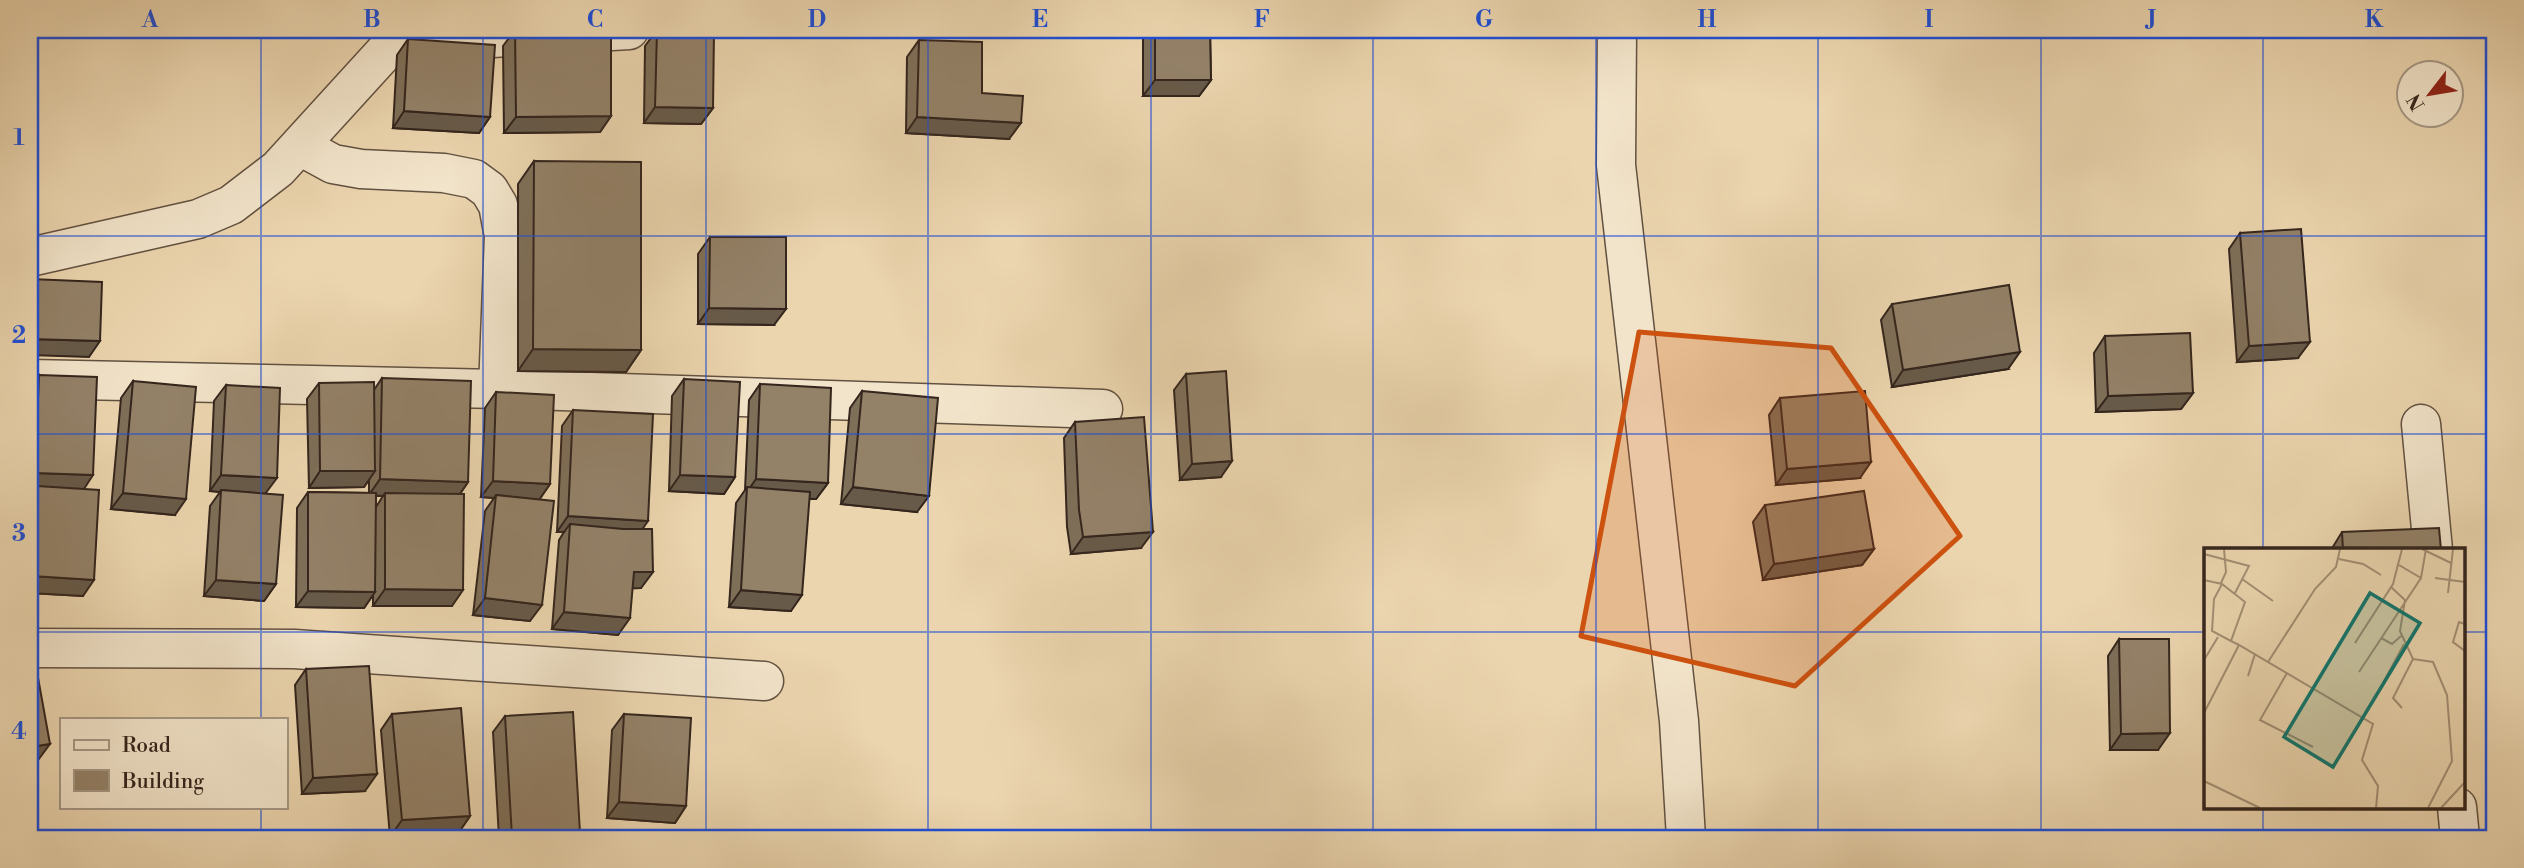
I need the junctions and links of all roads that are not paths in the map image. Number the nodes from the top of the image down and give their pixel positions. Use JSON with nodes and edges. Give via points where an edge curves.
{"nodes":[{"id":1,"x":629,"y":30,"type":"edge"},
{"id":2,"x":1617,"y":30,"type":"edge"},
{"id":3,"x":395,"y":37,"type":"edge"},
{"id":4,"x":300,"y":146,"type":"junction"},
{"id":5,"x":30,"y":257,"type":"edge"},
{"id":6,"x":30,"y":379,"type":"edge"},
{"id":7,"x":498,"y":389,"type":"junction"},
{"id":8,"x":1103,"y":410,"type":"dead end"},
{"id":9,"x":2421,"y":424,"type":"dead end"},
{"id":10,"x":2433,"y":548,"type":"edge"},
{"id":11,"x":30,"y":648,"type":"edge"},
{"id":12,"x":764,"y":681,"type":"dead end"},
{"id":13,"x":2457,"y":808,"type":"edge"},
{"id":14,"x":1686,"y":838,"type":"edge"},
{"id":15,"x":2460,"y":838,"type":"edge"}],
"edges":[{"from":1,"to":3,"type":"street"},
{"from":2,"to":14,"type":"street","via":[[1616,165],[1679,721]]},
{"from":3,"to":4,"type":"street"},
{"from":4,"to":5,"type":"street","via":[[256,188],[198,219]]},
{"from":4,"to":7,"type":"street","via":[[332,164],[444,173],[474,179],[489,190],[498,205],[504,236]]},
{"from":6,"to":7,"type":"street"},
{"from":7,"to":8,"type":"street"},
{"from":9,"to":10,"type":"street"},
{"from":11,"to":12,"type":"street","via":[[294,649]]},
{"from":13,"to":15,"type":"street"}]}
